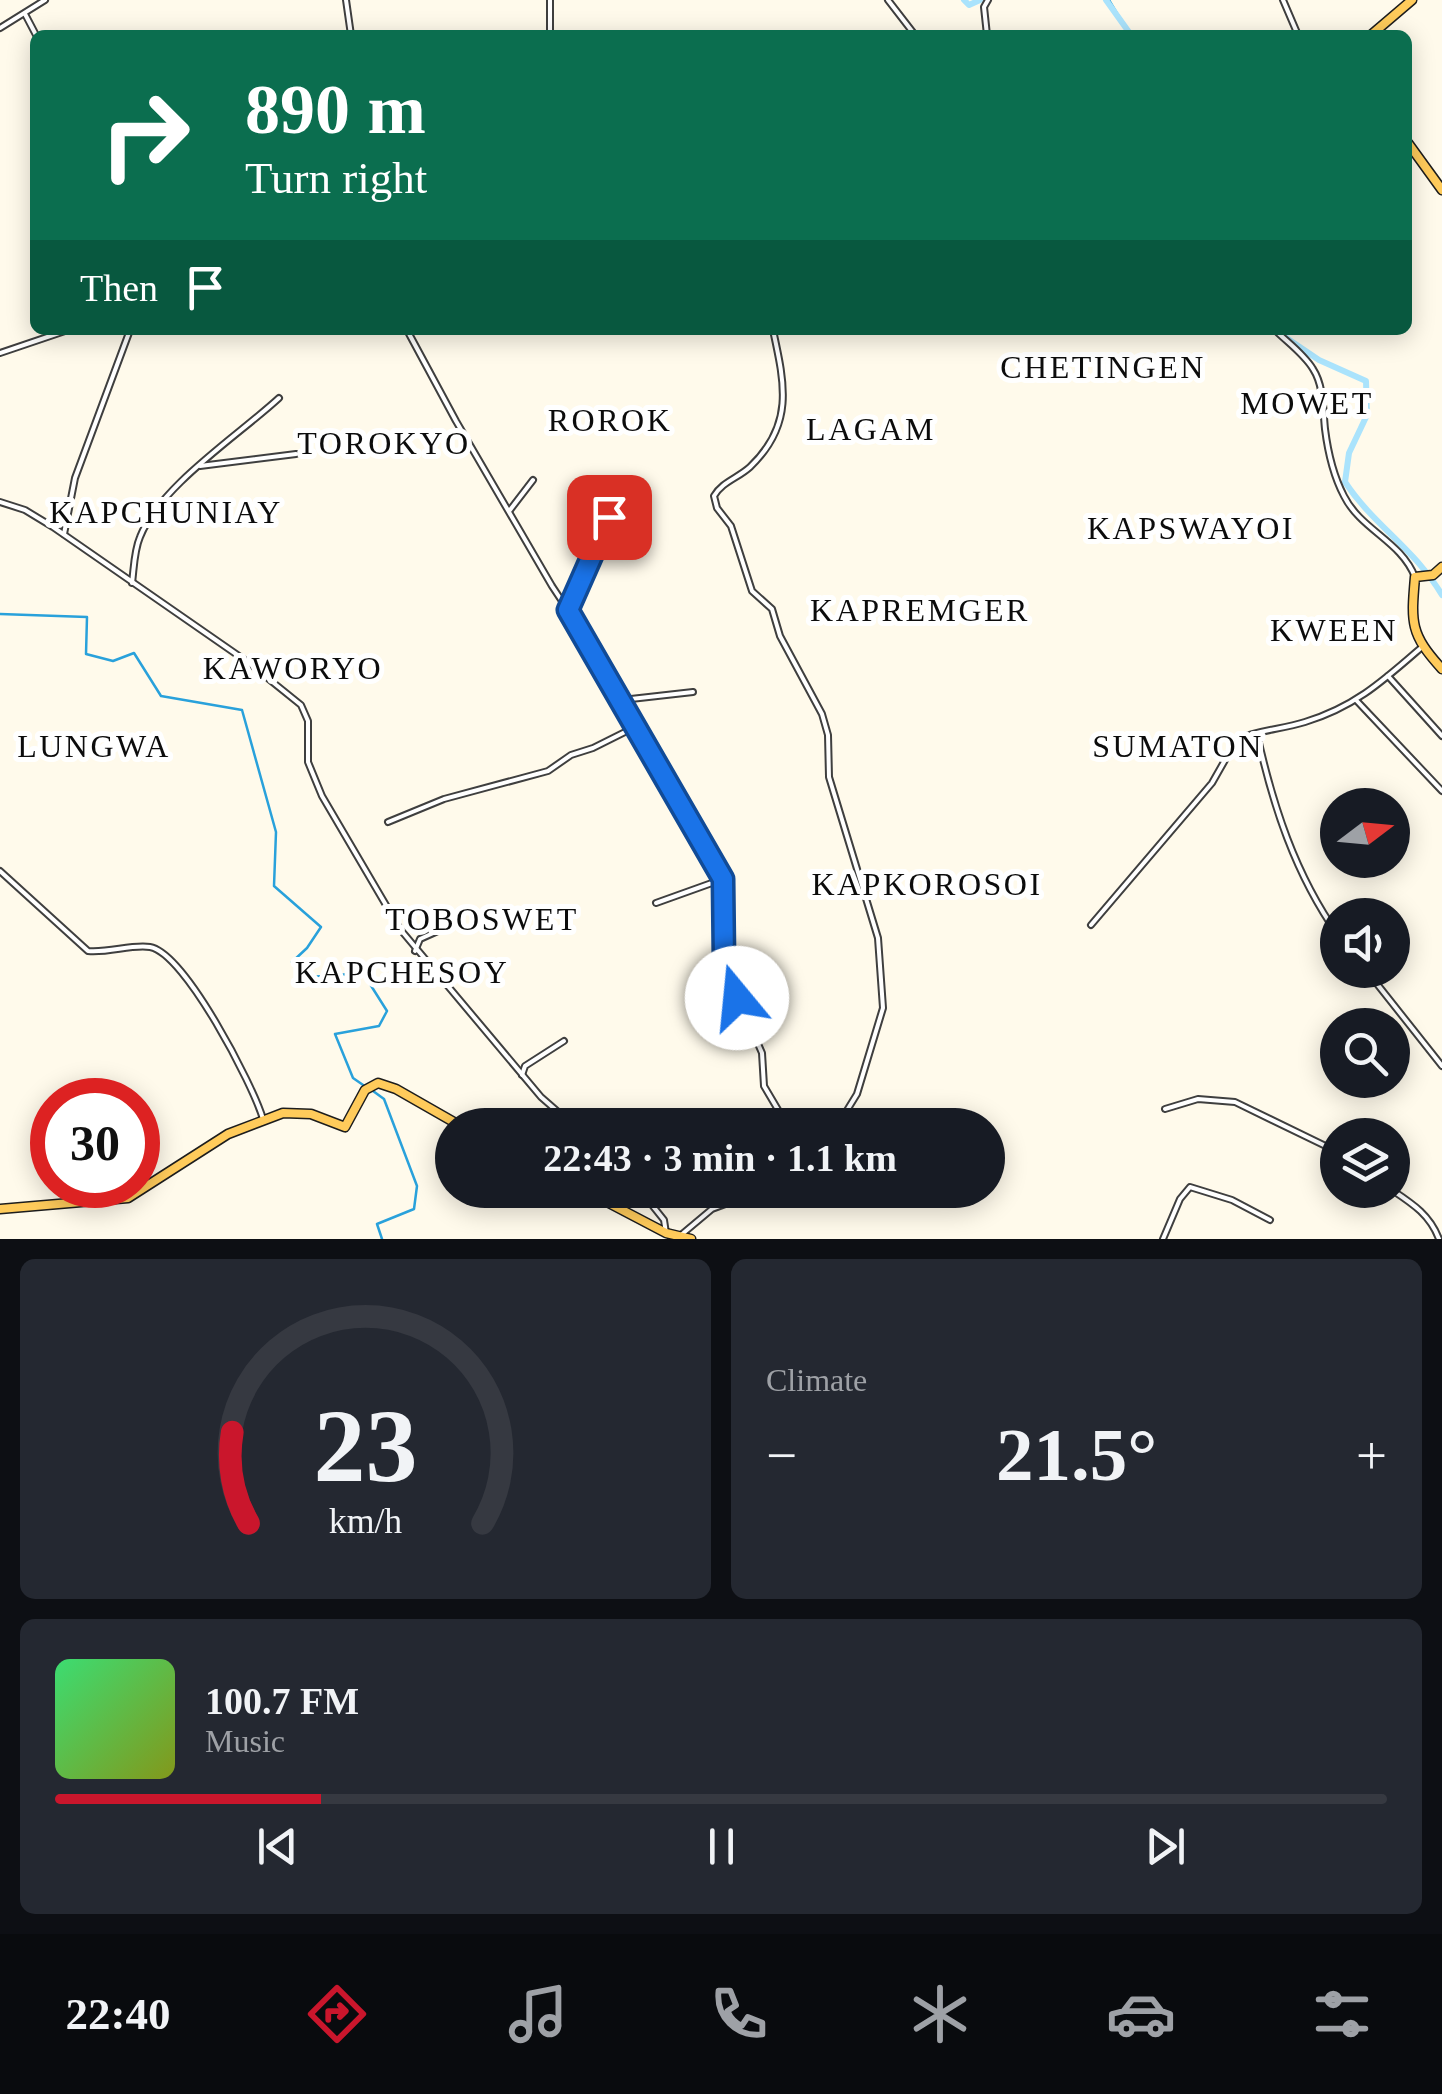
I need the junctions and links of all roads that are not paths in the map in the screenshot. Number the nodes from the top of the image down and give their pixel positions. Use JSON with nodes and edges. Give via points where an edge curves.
{"nodes":[{"id":1,"x":45,"y":0,"type":"edge"},
{"id":2,"x":346,"y":0,"type":"edge"},
{"id":3,"x":550,"y":0,"type":"edge"},
{"id":4,"x":888,"y":0,"type":"edge"},
{"id":5,"x":988,"y":0,"type":"edge"},
{"id":6,"x":1283,"y":0,"type":"edge"},
{"id":7,"x":1412,"y":0,"type":"edge"},
{"id":8,"x":25,"y":14,"type":"junction"},
{"id":9,"x":0,"y":28,"type":"edge"},
{"id":10,"x":33,"y":30,"type":"edge"},
{"id":11,"x":350,"y":30,"type":"edge"},
{"id":12,"x":550,"y":30,"type":"edge"},
{"id":13,"x":911,"y":30,"type":"edge"},
{"id":14,"x":986,"y":30,"type":"edge"},
{"id":15,"x":1296,"y":30,"type":"edge"},
{"id":16,"x":1377,"y":30,"type":"edge"},
{"id":17,"x":1412,"y":149,"type":"edge"},
{"id":18,"x":1442,"y":190,"type":"edge"},
{"id":19,"x":53,"y":335,"type":"edge"},
{"id":20,"x":128,"y":335,"type":"edge"},
{"id":21,"x":410,"y":335,"type":"edge"},
{"id":22,"x":774,"y":335,"type":"edge"},
{"id":23,"x":1280,"y":335,"type":"edge"},
{"id":24,"x":0,"y":352,"type":"edge"},
{"id":25,"x":279,"y":398,"type":"dead end"},
{"id":26,"x":296,"y":454,"type":"dead end"},
{"id":27,"x":195,"y":466,"type":"junction"},
{"id":28,"x":533,"y":480,"type":"dead end"},
{"id":29,"x":0,"y":502,"type":"edge"},
{"id":30,"x":510,"y":510,"type":"junction"},
{"id":31,"x":609,"y":517,"type":"dead end"},
{"id":32,"x":64,"y":535,"type":"junction"},
{"id":33,"x":1442,"y":567,"type":"edge"},
{"id":34,"x":1418,"y":577,"type":"junction"},
{"id":35,"x":132,"y":584,"type":"junction"},
{"id":36,"x":568,"y":610,"type":"junction"},
{"id":37,"x":1422,"y":647,"type":"junction"},
{"id":38,"x":1442,"y":669,"type":"edge"},
{"id":39,"x":1388,"y":676,"type":"junction"},
{"id":40,"x":693,"y":692,"type":"dead end"},
{"id":41,"x":622,"y":700,"type":"junction"},
{"id":42,"x":1356,"y":700,"type":"junction"},
{"id":43,"x":637,"y":726,"type":"junction"},
{"id":44,"x":1257,"y":734,"type":"junction"},
{"id":45,"x":1442,"y":736,"type":"edge"},
{"id":46,"x":1442,"y":791,"type":"edge"},
{"id":47,"x":388,"y":822,"type":"dead end"},
{"id":48,"x":0,"y":871,"type":"edge"},
{"id":49,"x":723,"y":879,"type":"junction"},
{"id":50,"x":656,"y":903,"type":"dead end"},
{"id":51,"x":1320,"y":906,"type":"edge"},
{"id":52,"x":439,"y":920,"type":"dead end"},
{"id":53,"x":1092,"y":925,"type":"dead end"},
{"id":54,"x":415,"y":951,"type":"junction"},
{"id":55,"x":1380,"y":988,"type":"edge"},
{"id":56,"x":564,"y":1041,"type":"dead end"},
{"id":57,"x":1442,"y":1066,"type":"edge"},
{"id":58,"x":522,"y":1075,"type":"junction"},
{"id":59,"x":555,"y":1108,"type":"edge"},
{"id":60,"x":777,"y":1108,"type":"edge"},
{"id":61,"x":848,"y":1108,"type":"edge"},
{"id":62,"x":1165,"y":1109,"type":"dead end"},
{"id":63,"x":435,"y":1111,"type":"edge"},
{"id":64,"x":263,"y":1119,"type":"junction"},
{"id":65,"x":1320,"y":1143,"type":"edge"},
{"id":66,"x":1410,"y":1203,"type":"edge"},
{"id":67,"x":619,"y":1208,"type":"edge"},
{"id":68,"x":654,"y":1208,"type":"edge"},
{"id":69,"x":717,"y":1208,"type":"edge"},
{"id":70,"x":0,"y":1209,"type":"edge"},
{"id":71,"x":1270,"y":1220,"type":"dead end"},
{"id":72,"x":666,"y":1232,"type":"junction"},
{"id":73,"x":680,"y":1236,"type":"junction"},
{"id":74,"x":691,"y":1239,"type":"edge"},
{"id":75,"x":1162,"y":1239,"type":"edge"},
{"id":76,"x":1439,"y":1239,"type":"edge"}],
"edges":[{"from":1,"to":8,"type":"street"},
{"from":2,"to":11,"type":"street"},
{"from":3,"to":12,"type":"street"},
{"from":4,"to":13,"type":"street"},
{"from":5,"to":14,"type":"street"},
{"from":6,"to":15,"type":"street"},
{"from":7,"to":16,"type":"main road"},
{"from":8,"to":9,"type":"street"},
{"from":8,"to":10,"type":"street"},
{"from":17,"to":18,"type":"main road"},
{"from":19,"to":24,"type":"street"},
{"from":20,"to":32,"type":"street","via":[[75,478]]},
{"from":21,"to":30,"type":"street"},
{"from":22,"to":61,"type":"street","via":[[781,422],[770,446],[714,496],[752,591],[772,610],[825,723],[829,777],[878,938],[883,1008]]},
{"from":23,"to":34,"type":"street","via":[[1316,376],[1330,462],[1343,495]]},
{"from":25,"to":27,"type":"street"},
{"from":26,"to":27,"type":"street"},
{"from":27,"to":35,"type":"street","via":[[141,533]]},
{"from":28,"to":30,"type":"street"},
{"from":29,"to":32,"type":"street"},
{"from":30,"to":36,"type":"street"},
{"from":31,"to":36,"type":"street"},
{"from":32,"to":35,"type":"street"},
{"from":33,"to":34,"type":"main road"},
{"from":34,"to":37,"type":"main road","via":[[1411,624]]},
{"from":35,"to":54,"type":"street","via":[[301,705],[308,762],[322,796]]},
{"from":36,"to":41,"type":"street"},
{"from":37,"to":38,"type":"main road"},
{"from":37,"to":39,"type":"street"},
{"from":39,"to":42,"type":"street"},
{"from":39,"to":45,"type":"street"},
{"from":40,"to":41,"type":"street"},
{"from":41,"to":43,"type":"street"},
{"from":42,"to":44,"type":"street"},
{"from":42,"to":46,"type":"street"},
{"from":43,"to":47,"type":"street","via":[[548,772]]},
{"from":43,"to":49,"type":"street"},
{"from":44,"to":51,"type":"street","via":[[1284,835]]},
{"from":44,"to":53,"type":"street","via":[[1234,742],[1205,792]]},
{"from":48,"to":64,"type":"street","via":[[88,951],[150,947],[163,954],[209,1011]]},
{"from":49,"to":50,"type":"street"},
{"from":49,"to":60,"type":"street","via":[[726,971],[760,1045],[764,1086]]},
{"from":52,"to":54,"type":"street","via":[[440,930],[420,939]]},
{"from":54,"to":58,"type":"street"},
{"from":55,"to":57,"type":"street"},
{"from":56,"to":58,"type":"street","via":[[525,1066]]},
{"from":58,"to":59,"type":"street"},
{"from":62,"to":65,"type":"street","via":[[1198,1099],[1235,1102]]},
{"from":63,"to":64,"type":"main road","via":[[378,1083],[364,1090],[346,1127],[302,1112]]},
{"from":64,"to":70,"type":"main road","via":[[128,1198]]},
{"from":66,"to":76,"type":"street","via":[[1434,1224]]},
{"from":67,"to":72,"type":"main road"},
{"from":68,"to":72,"type":"street"},
{"from":69,"to":73,"type":"street"},
{"from":71,"to":75,"type":"street","via":[[1190,1188]]},
{"from":72,"to":73,"type":"main road"},
{"from":73,"to":74,"type":"main road"}]}
